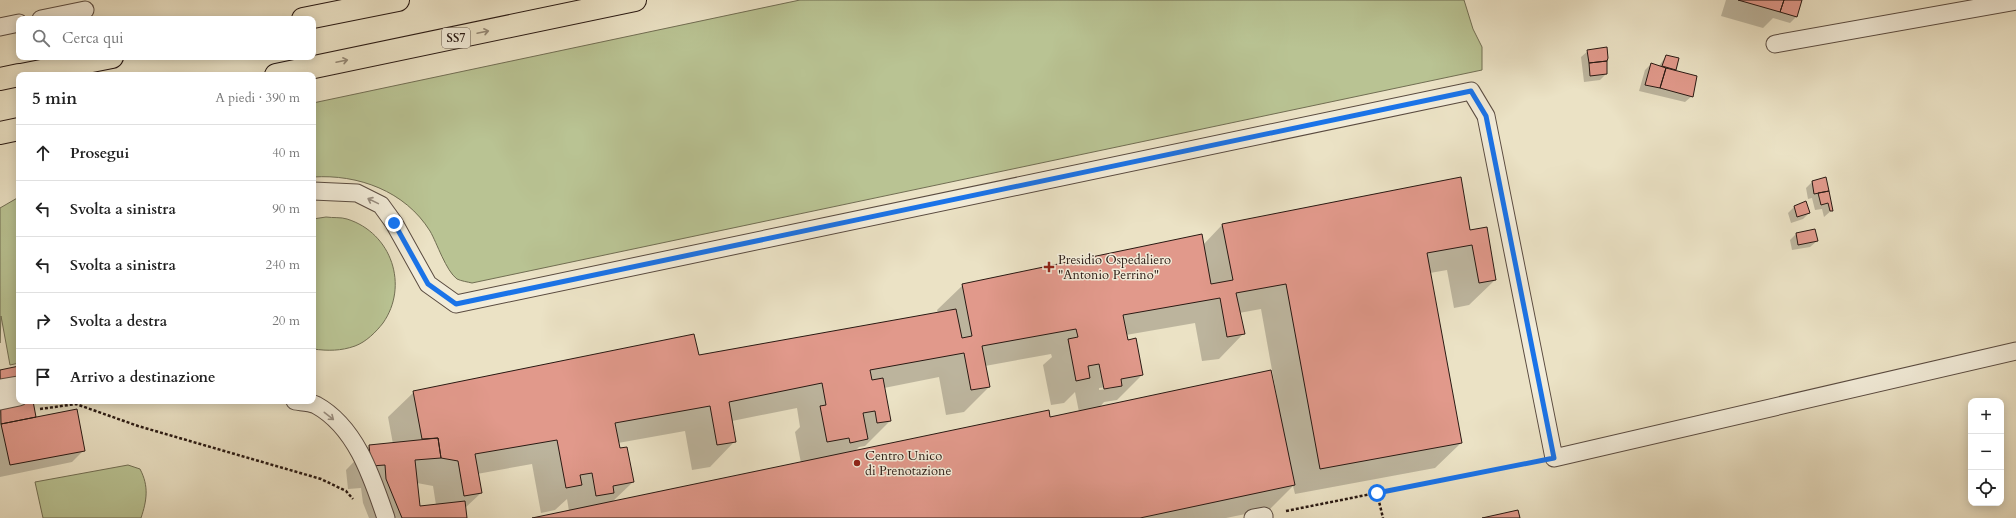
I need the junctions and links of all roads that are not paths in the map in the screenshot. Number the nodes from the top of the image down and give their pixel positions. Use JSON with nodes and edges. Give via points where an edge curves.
{"nodes":[{"id":1,"x":398,"y":0,"type":"edge"},
{"id":2,"x":635,"y":0,"type":"edge"},
{"id":3,"x":2016,"y":1,"type":"edge"},
{"id":4,"x":84,"y":10,"type":"dead end"},
{"id":5,"x":55,"y":16,"type":"edge"},
{"id":6,"x":316,"y":16,"type":"edge"},
{"id":7,"x":16,"y":24,"type":"edge"},
{"id":8,"x":0,"y":27,"type":"edge"},
{"id":9,"x":1775,"y":44,"type":"dead end"},
{"id":10,"x":97,"y":60,"type":"edge"},
{"id":11,"x":35,"y":72,"type":"edge"},
{"id":12,"x":290,"y":72,"type":"edge"},
{"id":13,"x":16,"y":76,"type":"edge"},
{"id":14,"x":0,"y":79,"type":"edge"},
{"id":15,"x":16,"y":129,"type":"edge"},
{"id":16,"x":0,"y":132,"type":"edge"},
{"id":17,"x":316,"y":190,"type":"edge"},
{"id":18,"x":2016,"y":351,"type":"edge"},
{"id":19,"x":16,"y":385,"type":"edge"},
{"id":20,"x":0,"y":388,"type":"edge"},
{"id":21,"x":16,"y":398,"type":"edge"},
{"id":22,"x":0,"y":401,"type":"edge"},
{"id":23,"x":310,"y":404,"type":"edge"},
{"id":24,"x":386,"y":518,"type":"edge"}],
"edges":[{"from":1,"to":6,"type":"highway"},
{"from":12,"to":2,"type":"highway","number":"SS7","one_way":true},
{"from":3,"to":9,"type":"lane"},
{"from":4,"to":5,"type":"lane"},
{"from":7,"to":8,"type":"lane"},
{"from":10,"to":11,"type":"highway"},
{"from":13,"to":14,"type":"highway"},
{"from":15,"to":16,"type":"highway"},
{"from":18,"to":17,"type":"lane","one_way":true,"via":[[1554,458],[1486,116],[1471,91],[456,304],[428,284],[381,205],[357,193]]},
{"from":19,"to":20,"type":"lane"},
{"from":21,"to":22,"type":"lane"},
{"from":23,"to":24,"type":"lane","one_way":true,"via":[[344,427],[374,479]]}]}
